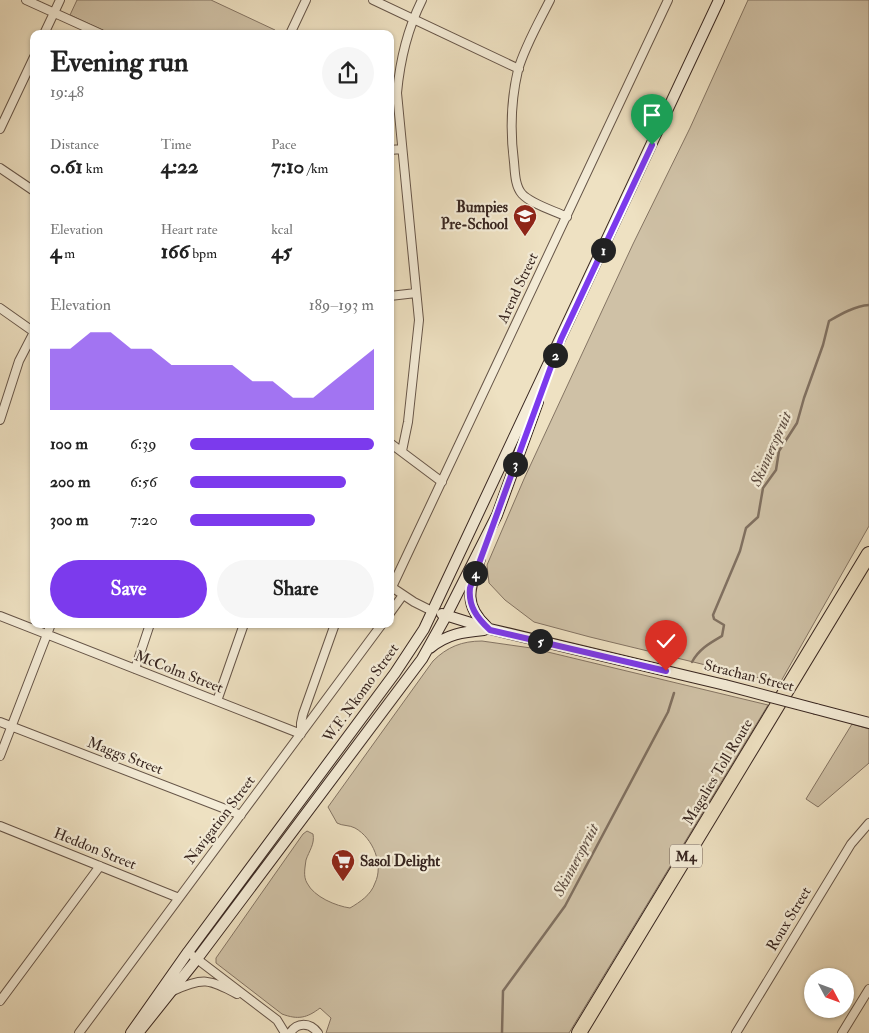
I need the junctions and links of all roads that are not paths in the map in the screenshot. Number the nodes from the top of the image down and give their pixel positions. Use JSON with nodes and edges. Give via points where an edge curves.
{"nodes":[{"id":1,"x":26,"y":0,"type":"edge"},
{"id":2,"x":60,"y":0,"type":"edge"},
{"id":3,"x":306,"y":0,"type":"edge"},
{"id":4,"x":373,"y":0,"type":"edge"},
{"id":5,"x":422,"y":0,"type":"edge"},
{"id":6,"x":550,"y":0,"type":"edge"},
{"id":7,"x":668,"y":0,"type":"edge"},
{"id":8,"x":719,"y":0,"type":"edge"},
{"id":9,"x":54,"y":13,"type":"junction"},
{"id":10,"x":413,"y":18,"type":"junction"},
{"id":11,"x":46,"y":30,"type":"edge"},
{"id":12,"x":92,"y":30,"type":"edge"},
{"id":13,"x":292,"y":30,"type":"edge"},
{"id":14,"x":30,"y":65,"type":"edge"},
{"id":15,"x":518,"y":69,"type":"junction"},
{"id":16,"x":0,"y":129,"type":"edge"},
{"id":17,"x":402,"y":149,"type":"junction"},
{"id":18,"x":394,"y":150,"type":"edge"},
{"id":19,"x":0,"y":168,"type":"edge"},
{"id":20,"x":30,"y":188,"type":"edge"},
{"id":21,"x":567,"y":217,"type":"junction"},
{"id":22,"x":416,"y":293,"type":"junction"},
{"id":23,"x":394,"y":296,"type":"edge"},
{"id":24,"x":0,"y":308,"type":"edge"},
{"id":25,"x":30,"y":329,"type":"edge"},
{"id":26,"x":561,"y":339,"type":"junction"},
{"id":27,"x":30,"y":340,"type":"edge"},
{"id":28,"x":0,"y":420,"type":"edge"},
{"id":29,"x":394,"y":446,"type":"edge"},
{"id":30,"x":402,"y":451,"type":"junction"},
{"id":31,"x":442,"y":482,"type":"junction"},
{"id":32,"x":497,"y":515,"type":"junction"},
{"id":33,"x":869,"y":554,"type":"edge"},
{"id":34,"x":869,"y":571,"type":"edge"},
{"id":35,"x":394,"y":580,"type":"edge"},
{"id":36,"x":394,"y":588,"type":"edge"},
{"id":37,"x":403,"y":595,"type":"junction"},
{"id":38,"x":394,"y":607,"type":"edge"},
{"id":39,"x":432,"y":612,"type":"junction"},
{"id":40,"x":0,"y":616,"type":"edge"},
{"id":41,"x":446,"y":616,"type":"junction"},
{"id":42,"x":50,"y":628,"type":"edge"},
{"id":43,"x":149,"y":628,"type":"edge"},
{"id":44,"x":243,"y":628,"type":"edge"},
{"id":45,"x":334,"y":628,"type":"edge"},
{"id":46,"x":379,"y":628,"type":"edge"},
{"id":47,"x":490,"y":630,"type":"junction"},
{"id":48,"x":47,"y":635,"type":"junction"},
{"id":49,"x":426,"y":652,"type":"junction"},
{"id":50,"x":134,"y":669,"type":"junction"},
{"id":51,"x":217,"y":701,"type":"junction"},
{"id":52,"x":0,"y":722,"type":"edge"},
{"id":53,"x":869,"y":723,"type":"edge"},
{"id":54,"x":12,"y":726,"type":"junction"},
{"id":55,"x":301,"y":734,"type":"junction"},
{"id":56,"x":0,"y":756,"type":"edge"},
{"id":57,"x":241,"y":816,"type":"junction"},
{"id":58,"x":869,"y":823,"type":"edge"},
{"id":59,"x":0,"y":826,"type":"edge"},
{"id":60,"x":100,"y":866,"type":"junction"},
{"id":61,"x":179,"y":898,"type":"junction"},
{"id":62,"x":188,"y":952,"type":"junction"},
{"id":63,"x":197,"y":959,"type":"junction"},
{"id":64,"x":869,"y":989,"type":"edge"},
{"id":65,"x":172,"y":991,"type":"junction"},
{"id":66,"x":0,"y":1001,"type":"edge"},
{"id":67,"x":264,"y":1010,"type":"junction"},
{"id":68,"x":277,"y":1020,"type":"junction"},
{"id":69,"x":298,"y":1026,"type":"junction"},
{"id":70,"x":79,"y":1033,"type":"edge"},
{"id":71,"x":131,"y":1033,"type":"edge"},
{"id":72,"x":138,"y":1033,"type":"edge"},
{"id":73,"x":285,"y":1033,"type":"edge"},
{"id":74,"x":290,"y":1033,"type":"edge"},
{"id":75,"x":318,"y":1033,"type":"edge"},
{"id":76,"x":579,"y":1033,"type":"edge"},
{"id":77,"x":589,"y":1033,"type":"edge"},
{"id":78,"x":736,"y":1033,"type":"edge"},
{"id":79,"x":842,"y":1033,"type":"edge"}],
"edges":[{"from":1,"to":9,"type":"street"},
{"from":2,"to":9,"type":"street"},
{"from":3,"to":13,"type":"street"},
{"from":4,"to":10,"type":"street"},
{"from":5,"to":10,"type":"street"},
{"from":6,"to":15,"type":"street"},
{"from":7,"to":21,"type":"street","name":"Arend Street"},
{"from":8,"to":26,"type":"main road","name":"W.F. Nkomo Street"},
{"from":9,"to":11,"type":"street"},
{"from":9,"to":12,"type":"street"},
{"from":10,"to":15,"type":"street"},
{"from":10,"to":17,"type":"street","via":[[401,60],[397,93]]},
{"from":14,"to":16,"type":"street"},
{"from":15,"to":21,"type":"street","via":[[511,132],[517,185],[528,199]]},
{"from":17,"to":18,"type":"street"},
{"from":17,"to":22,"type":"street"},
{"from":19,"to":20,"type":"street"},
{"from":21,"to":31,"type":"street","name":"Arend Street"},
{"from":22,"to":23,"type":"street"},
{"from":22,"to":30,"type":"street","via":[[418,334]]},
{"from":24,"to":25,"type":"street"},
{"from":26,"to":32,"type":"main road","name":"W.F. Nkomo Street"},
{"from":26,"to":39,"type":"main road","name":"W.F. Nkomo Street"},
{"from":27,"to":28,"type":"street","via":[[19,362]]},
{"from":29,"to":30,"type":"street"},
{"from":30,"to":31,"type":"street"},
{"from":31,"to":35,"type":"street","name":"Arend Street"},
{"from":32,"to":41,"type":"main road","name":"W.F. Nkomo Street"},
{"from":32,"to":47,"type":"main road","via":[[469,595],[476,615]]},
{"from":33,"to":76,"type":"highway","name":"Magalies Toll Route","number":"M4"},
{"from":34,"to":77,"type":"highway","name":"Magalies Toll Route","number":"M4"},
{"from":36,"to":37,"type":"street"},
{"from":37,"to":38,"type":"street"},
{"from":37,"to":39,"type":"street"},
{"from":39,"to":41,"type":"main road","name":"Strachan Street"},
{"from":39,"to":62,"type":"main road","name":"W.F. Nkomo Street","via":[[395,674]]},
{"from":40,"to":48,"type":"street","name":"McColm Street"},
{"from":41,"to":47,"type":"main road","name":"Strachan Street"},
{"from":41,"to":49,"type":"main road","name":"W.F. Nkomo Street"},
{"from":42,"to":48,"type":"street"},
{"from":43,"to":50,"type":"street"},
{"from":44,"to":51,"type":"street"},
{"from":45,"to":55,"type":"street","via":[[303,714]]},
{"from":46,"to":55,"type":"street","name":"Navigation Street"},
{"from":47,"to":49,"type":"main road","via":[[454,634]]},
{"from":47,"to":53,"type":"main road","name":"Strachan Street","bridge":true},
{"from":48,"to":50,"type":"street","name":"McColm Street"},
{"from":48,"to":54,"type":"street"},
{"from":49,"to":63,"type":"main road","name":"W.F. Nkomo Street"},
{"from":50,"to":51,"type":"street","name":"McColm Street"},
{"from":51,"to":55,"type":"street","name":"McColm Street"},
{"from":52,"to":54,"type":"street","name":"Maggs Street"},
{"from":54,"to":56,"type":"street"},
{"from":54,"to":57,"type":"street","name":"Maggs Street"},
{"from":55,"to":57,"type":"street","name":"Navigation Street"},
{"from":57,"to":61,"type":"street","name":"Navigation Street"},
{"from":58,"to":78,"type":"street","name":"Roux Street","via":[[847,851]]},
{"from":59,"to":60,"type":"street","name":"Heddon Street"},
{"from":60,"to":61,"type":"street","name":"Heddon Street"},
{"from":60,"to":66,"type":"street"},
{"from":61,"to":70,"type":"street","name":"Navigation Street"},
{"from":62,"to":63,"type":"street"},
{"from":62,"to":71,"type":"main road","name":"W.F. Nkomo Street"},
{"from":63,"to":65,"type":"main road","name":"W.F. Nkomo Street"},
{"from":63,"to":67,"type":"street"},
{"from":64,"to":79,"type":"street"},
{"from":65,"to":67,"type":"street","via":[[190,983],[211,981]]},
{"from":65,"to":72,"type":"main road","name":"W.F. Nkomo Street"},
{"from":67,"to":68,"type":"street"},
{"from":68,"to":69,"type":"street"},
{"from":68,"to":73,"type":"street"},
{"from":69,"to":74,"type":"street"},
{"from":69,"to":75,"type":"street","via":[[306,1024]]}]}
